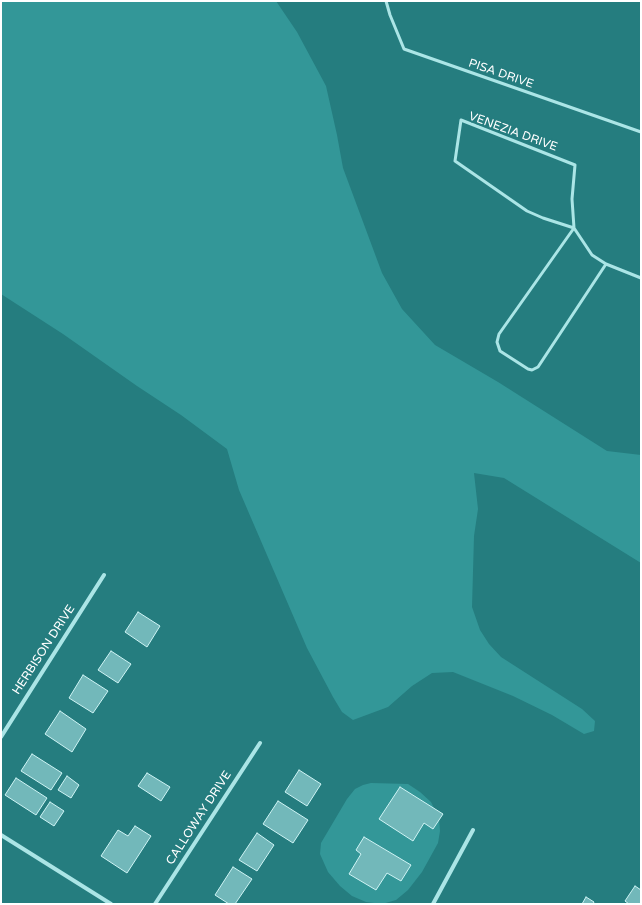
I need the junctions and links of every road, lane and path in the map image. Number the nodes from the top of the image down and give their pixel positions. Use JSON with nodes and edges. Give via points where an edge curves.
{"nodes":[{"id":1,"x":386,"y":1,"type":"edge"},
{"id":2,"x":641,"y":132,"type":"edge"},
{"id":3,"x":574,"y":228,"type":"junction"},
{"id":4,"x":606,"y":264,"type":"junction"},
{"id":5,"x":641,"y":278,"type":"edge"},
{"id":6,"x":104,"y":575,"type":"dead end"},
{"id":7,"x":1,"y":736,"type":"edge"},
{"id":8,"x":260,"y":743,"type":"dead end"},
{"id":9,"x":473,"y":830,"type":"dead end"},
{"id":10,"x":1,"y":834,"type":"edge"},
{"id":11,"x":111,"y":904,"type":"edge"},
{"id":12,"x":155,"y":904,"type":"edge"},
{"id":13,"x":432,"y":904,"type":"edge"}],
"edges":[{"from":1,"to":2,"type":"lane","name":"PISA DRIVE","via":[[404,49]]},
{"from":3,"to":3,"type":"lane","name":"VENEZIA DRIVE","via":[[572,199],[575,165],[461,120],[455,162],[527,211]]},
{"from":3,"to":4,"type":"lane","name":"VENEZIA DRIVE","via":[[592,256]]},
{"from":3,"to":4,"type":"lane","via":[[499,334],[497,342],[500,351],[528,369],[532,370],[538,366]]},
{"from":4,"to":5,"type":"lane","name":"VENEZIA DRIVE"},
{"from":6,"to":7,"type":"street","name":"HERBISON DRIVE"},
{"from":8,"to":12,"type":"street","name":"CALLOWAY DRIVE"},
{"from":9,"to":13,"type":"street"},
{"from":10,"to":11,"type":"street"}]}
